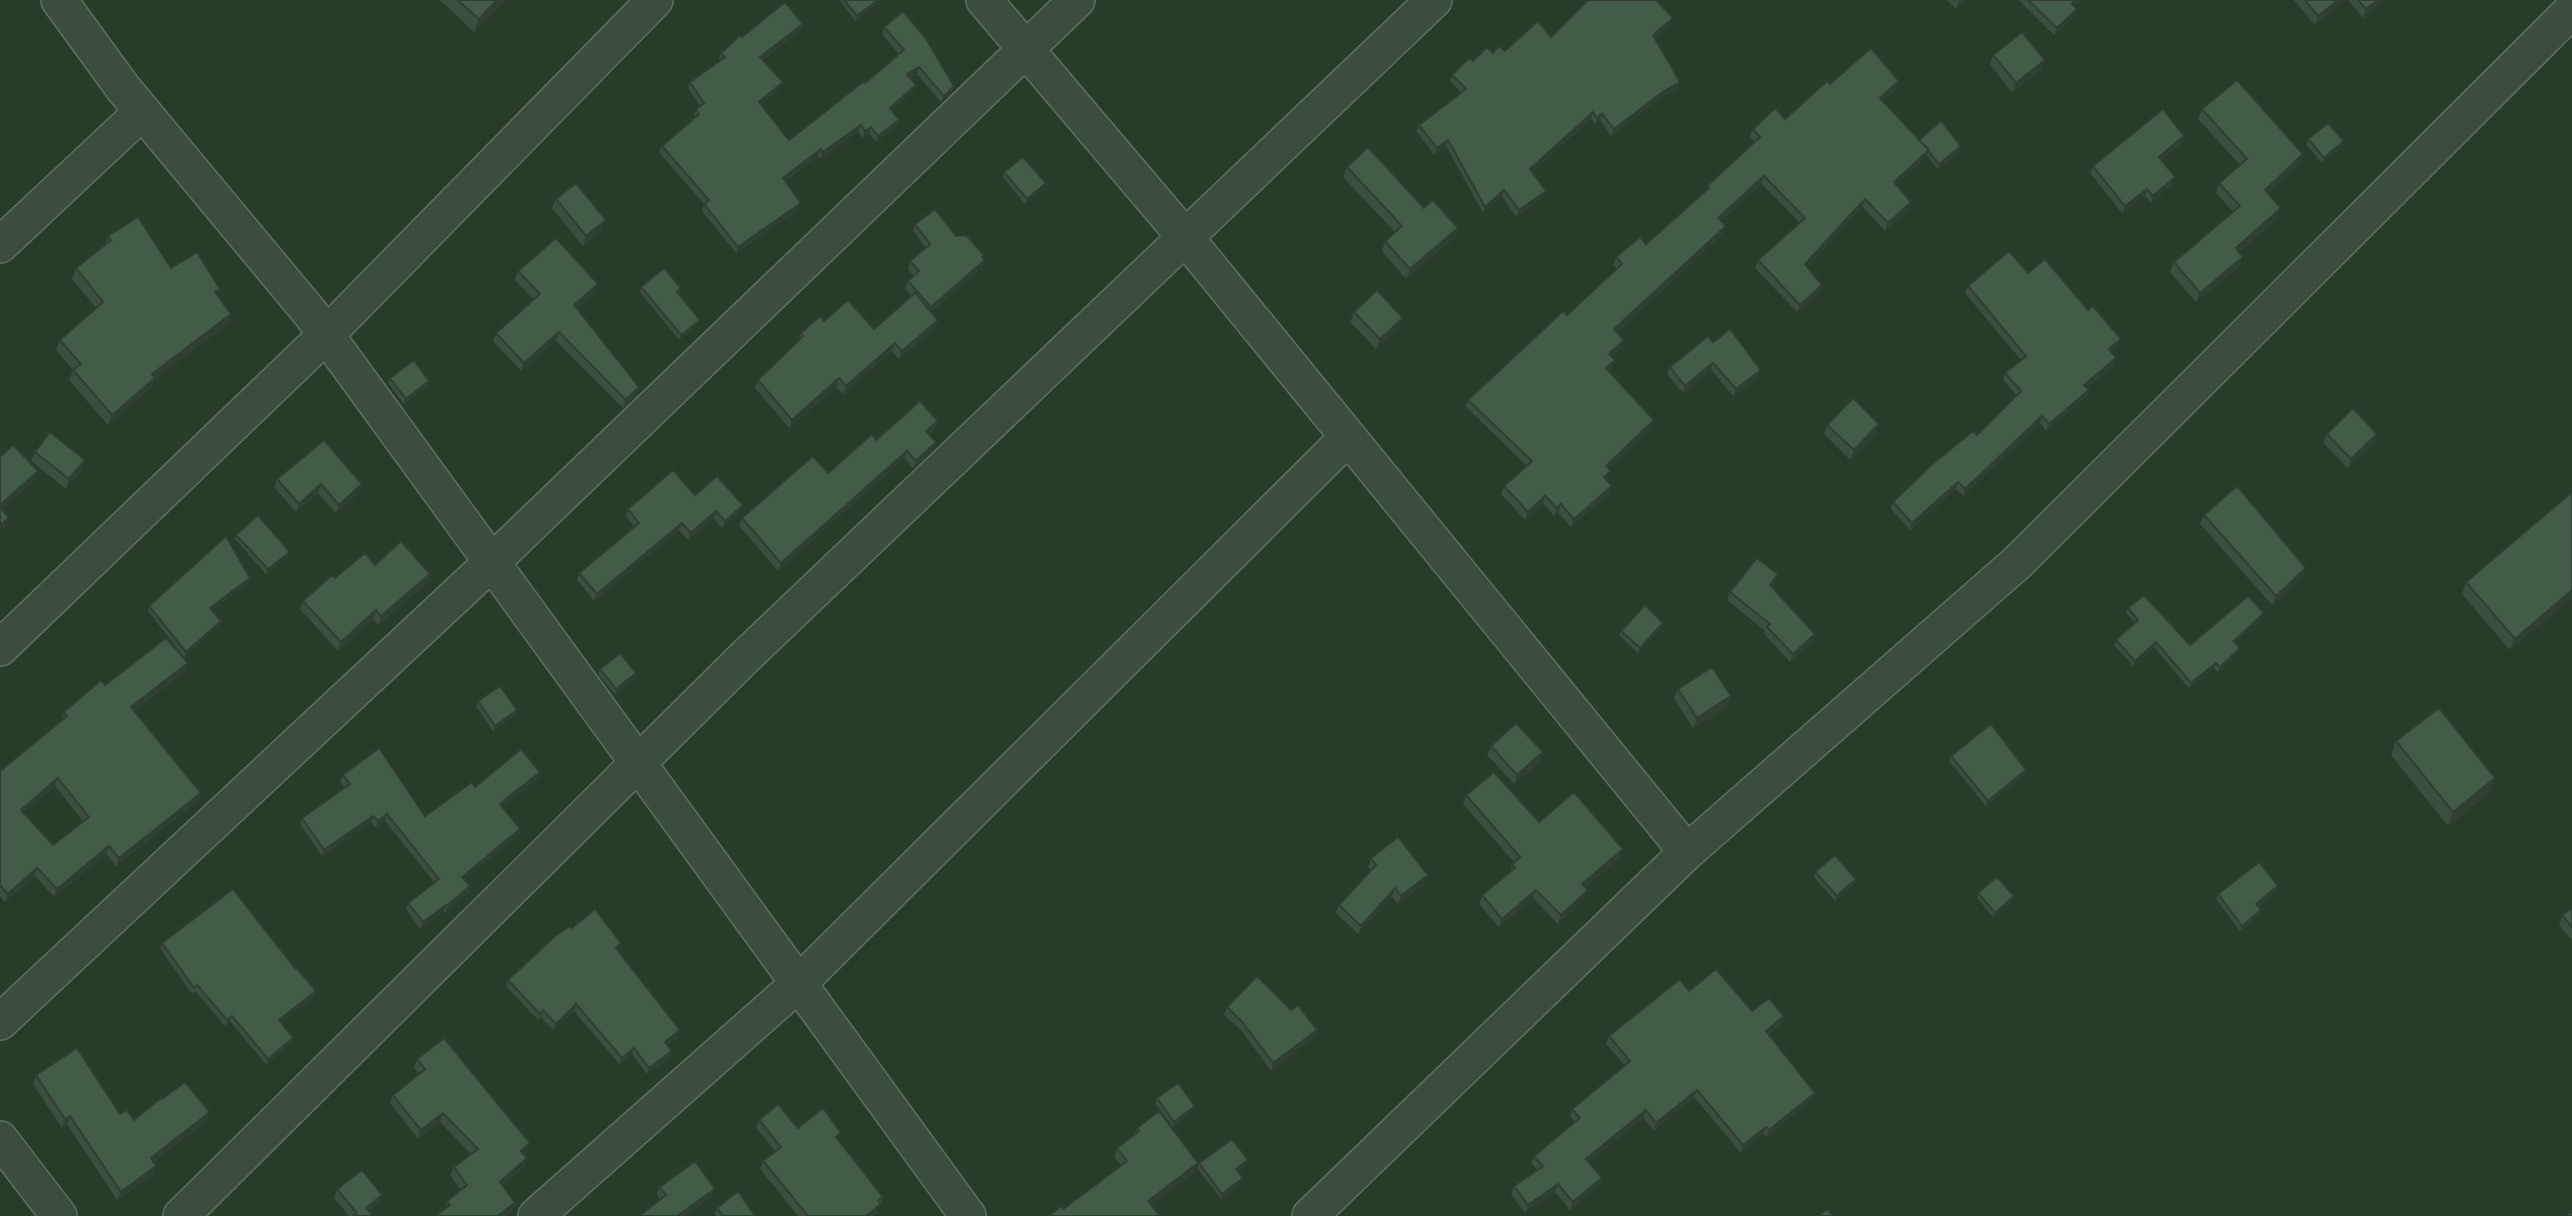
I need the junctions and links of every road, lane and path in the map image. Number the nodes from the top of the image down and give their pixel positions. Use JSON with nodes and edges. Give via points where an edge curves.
{"nodes":[{"id":1,"x":59,"y":0,"type":"edge"},
{"id":2,"x":655,"y":0,"type":"edge"},
{"id":3,"x":984,"y":0,"type":"edge"},
{"id":4,"x":1077,"y":0,"type":"edge"},
{"id":5,"x":1434,"y":0,"type":"edge"},
{"id":6,"x":2572,"y":10,"type":"edge"},
{"id":7,"x":1026,"y":49,"type":"junction"},
{"id":8,"x":142,"y":112,"type":"junction"},
{"id":9,"x":1185,"y":237,"type":"junction"},
{"id":10,"x":0,"y":245,"type":"edge"},
{"id":11,"x":326,"y":335,"type":"junction"},
{"id":12,"x":1348,"y":437,"type":"junction"},
{"id":13,"x":491,"y":563,"type":"junction"},
{"id":14,"x":0,"y":648,"type":"edge"},
{"id":15,"x":637,"y":764,"type":"junction"},
{"id":16,"x":1687,"y":852,"type":"junction"},
{"id":17,"x":798,"y":984,"type":"junction"},
{"id":18,"x":0,"y":1022,"type":"edge"},
{"id":19,"x":0,"y":1139,"type":"edge"},
{"id":20,"x":59,"y":1216,"type":"edge"},
{"id":21,"x":181,"y":1216,"type":"edge"},
{"id":22,"x":536,"y":1216,"type":"edge"},
{"id":23,"x":968,"y":1216,"type":"edge"},
{"id":24,"x":1310,"y":1216,"type":"edge"}],
"edges":[{"from":1,"to":8,"type":"street"},
{"from":2,"to":11,"type":"street"},
{"from":3,"to":7,"type":"street"},
{"from":4,"to":7,"type":"street"},
{"from":5,"to":9,"type":"street"},
{"from":6,"to":16,"type":"street","via":[[2018,562]]},
{"from":7,"to":9,"type":"street"},
{"from":7,"to":13,"type":"street"},
{"from":8,"to":10,"type":"street"},
{"from":8,"to":11,"type":"street"},
{"from":9,"to":12,"type":"street"},
{"from":9,"to":15,"type":"street"},
{"from":11,"to":13,"type":"street"},
{"from":11,"to":14,"type":"street"},
{"from":12,"to":16,"type":"street"},
{"from":12,"to":17,"type":"street"},
{"from":13,"to":15,"type":"street"},
{"from":13,"to":18,"type":"street"},
{"from":15,"to":17,"type":"street"},
{"from":15,"to":21,"type":"street"},
{"from":16,"to":24,"type":"street"},
{"from":17,"to":22,"type":"street"},
{"from":17,"to":23,"type":"street"},
{"from":19,"to":20,"type":"street"}]}
